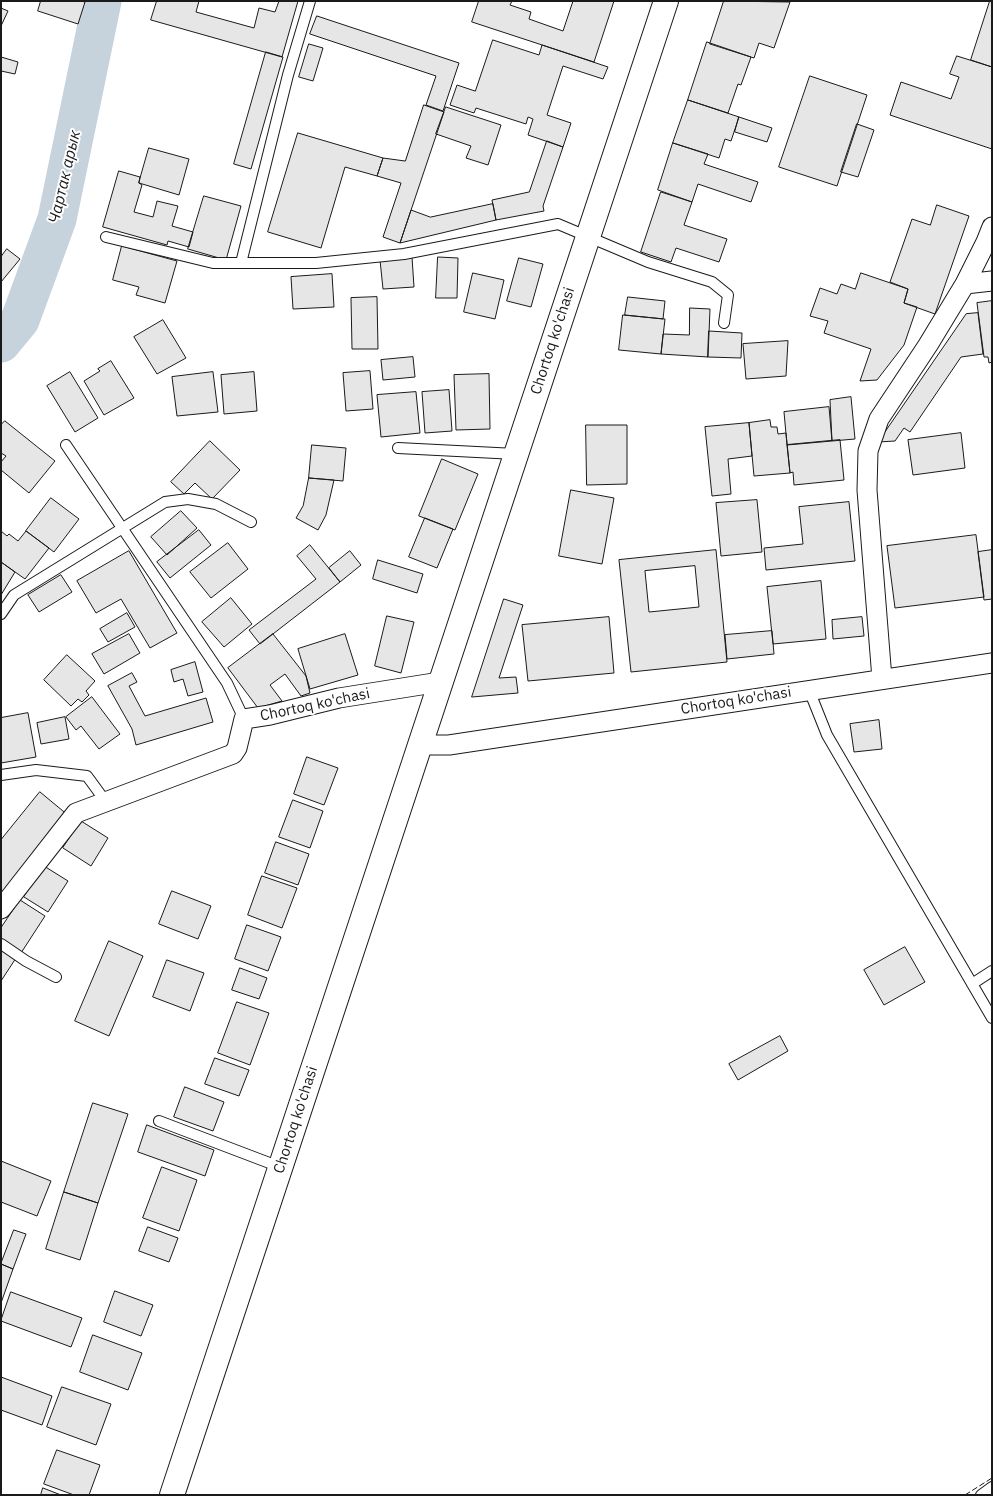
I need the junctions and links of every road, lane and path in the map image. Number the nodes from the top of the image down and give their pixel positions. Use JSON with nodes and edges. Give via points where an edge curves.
{"nodes":[{"id":1,"x":310,"y":1,"type":"edge"},
{"id":2,"x":666,"y":1,"type":"edge"},
{"id":3,"x":992,"y":227,"type":"edge"},
{"id":4,"x":106,"y":237,"type":"dead end"},
{"id":5,"x":588,"y":237,"type":"junction"},
{"id":6,"x":241,"y":263,"type":"junction"},
{"id":7,"x":992,"y":280,"type":"edge"},
{"id":8,"x":965,"y":284,"type":"junction"},
{"id":9,"x":724,"y":324,"type":"dead end"},
{"id":10,"x":66,"y":445,"type":"dead end"},
{"id":11,"x":398,"y":448,"type":"dead end"},
{"id":12,"x":516,"y":454,"type":"junction"},
{"id":13,"x":251,"y":522,"type":"dead end"},
{"id":14,"x":123,"y":529,"type":"junction"},
{"id":15,"x":1,"y":614,"type":"edge"},
{"id":16,"x":992,"y":663,"type":"edge"},
{"id":17,"x":882,"y":679,"type":"junction"},
{"id":18,"x":440,"y":682,"type":"junction"},
{"id":19,"x":809,"y":690,"type":"junction"},
{"id":20,"x":244,"y":719,"type":"junction"},
{"id":21,"x":421,"y":745,"type":"junction"},
{"id":22,"x":1,"y":775,"type":"edge"},
{"id":23,"x":106,"y":802,"type":"junction"},
{"id":24,"x":1,"y":908,"type":"edge"},
{"id":25,"x":1,"y":944,"type":"edge"},
{"id":26,"x":992,"y":971,"type":"edge"},
{"id":27,"x":56,"y":977,"type":"dead end"},
{"id":28,"x":972,"y":984,"type":"junction"},
{"id":29,"x":992,"y":1018,"type":"edge"},
{"id":30,"x":159,"y":1121,"type":"dead end"},
{"id":31,"x":280,"y":1168,"type":"junction"},
{"id":32,"x":992,"y":1487,"type":"edge"},
{"id":33,"x":172,"y":1495,"type":"edge"},
{"id":34,"x":981,"y":1495,"type":"edge"}],
"edges":[{"from":1,"to":6,"type":"lane"},
{"from":2,"to":5,"type":"street","name":"Chortoq ko'chasi"},
{"from":3,"to":8,"type":"street"},
{"from":4,"to":6,"type":"lane","via":[[213,263]]},
{"from":5,"to":6,"type":"lane","via":[[558,224],[404,254],[316,263]]},
{"from":5,"to":9,"type":"lane","via":[[648,262],[712,282],[728,295]]},
{"from":5,"to":12,"type":"street","name":"Chortoq ko'chasi"},
{"from":7,"to":8,"type":"street"},
{"from":8,"to":17,"type":"street","via":[[880,419],[868,451]]},
{"from":10,"to":14,"type":"lane"},
{"from":11,"to":12,"type":"lane"},
{"from":12,"to":18,"type":"street","name":"Chortoq ko'chasi"},
{"from":13,"to":14,"type":"lane","via":[[216,504],[188,500],[165,502]]},
{"from":14,"to":15,"type":"lane","via":[[14,596]]},
{"from":14,"to":20,"type":"lane","via":[[226,683]]},
{"from":16,"to":17,"type":"street","name":"Chortoq ko'chasi"},
{"from":17,"to":19,"type":"street","name":"Chortoq ko'chasi"},
{"from":18,"to":20,"type":"street","name":"Chortoq ko'chasi","via":[[338,698]]},
{"from":18,"to":21,"type":"street","name":"Chortoq ko'chasi"},
{"from":19,"to":21,"type":"street","name":"Chortoq ko'chasi","via":[[449,745]]},
{"from":19,"to":28,"type":"lane","via":[[827,735]]},
{"from":20,"to":23,"type":"street","name":"Chortoq ko'chasi","via":[[233,754]]},
{"from":21,"to":31,"type":"street","name":"Chortoq ko'chasi"},
{"from":22,"to":23,"type":"lane","via":[[36,770],[87,776]]},
{"from":23,"to":24,"type":"street","name":"Chortoq ko'chasi","via":[[76,813]]},
{"from":25,"to":27,"type":"lane"},
{"from":26,"to":28,"type":"lane"},
{"from":28,"to":29,"type":"lane"},
{"from":30,"to":31,"type":"lane"},
{"from":31,"to":33,"type":"street","name":"Chortoq ko'chasi"},
{"from":32,"to":34,"type":"lane"}]}
